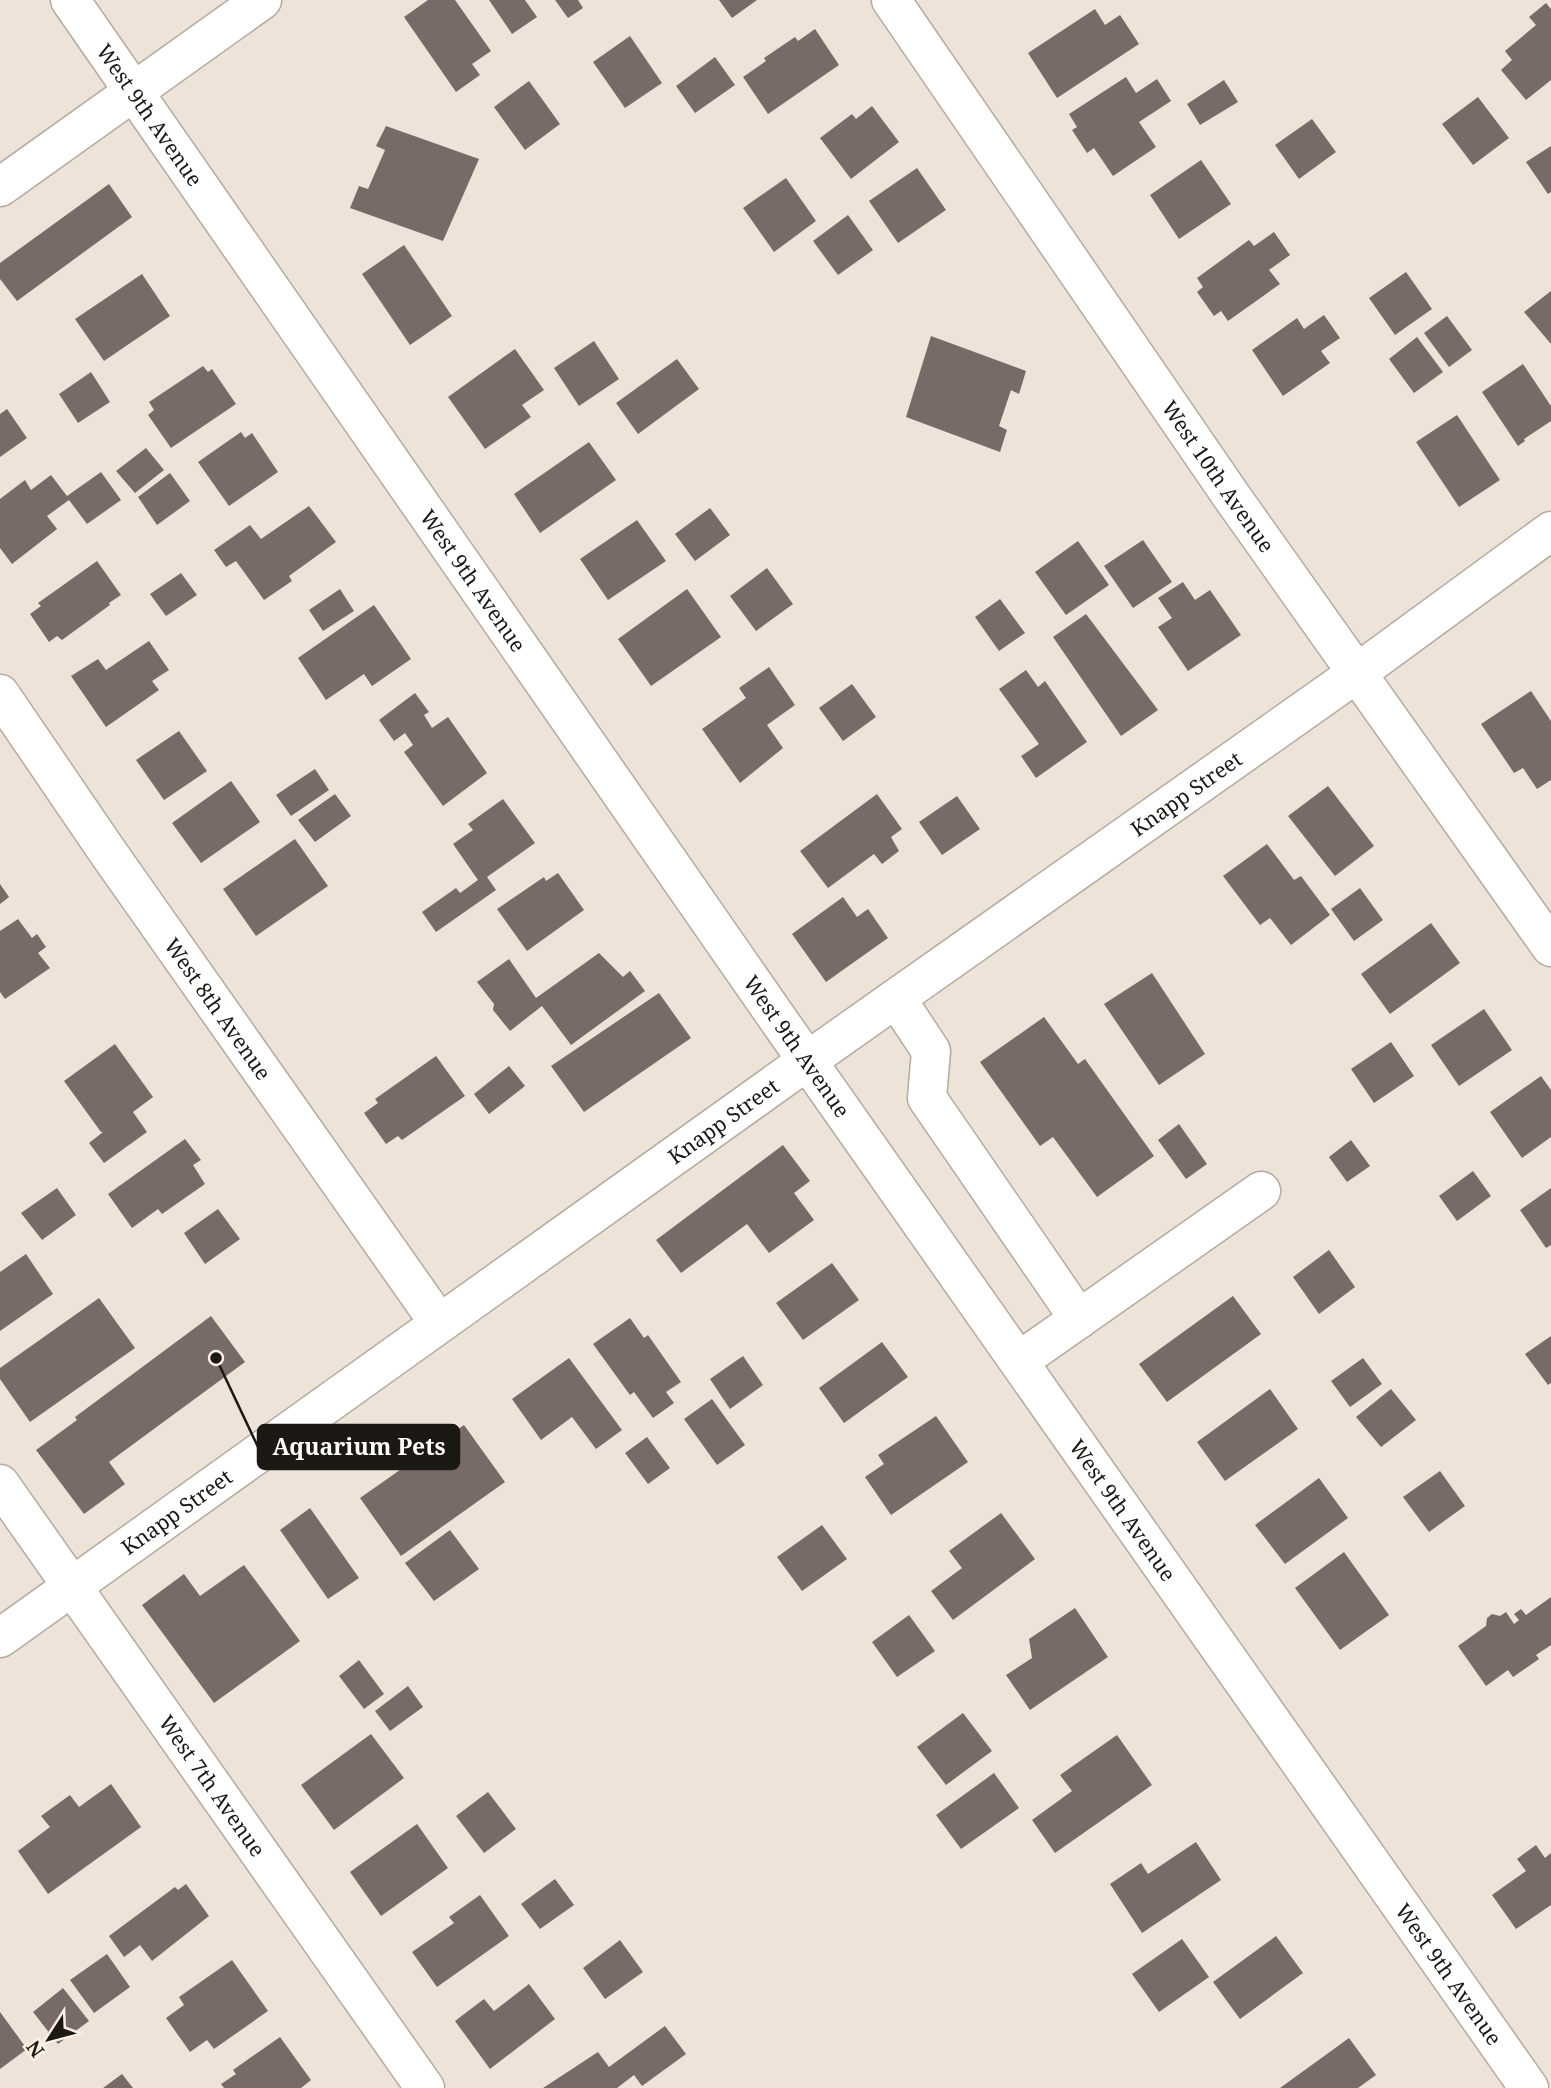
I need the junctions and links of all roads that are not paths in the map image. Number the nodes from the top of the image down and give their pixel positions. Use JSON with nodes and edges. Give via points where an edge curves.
{"nodes":[{"id":1,"x":70,"y":0,"type":"edge"},
{"id":2,"x":262,"y":0,"type":"edge"},
{"id":3,"x":891,"y":0,"type":"edge"},
{"id":4,"x":134,"y":92,"type":"junction"},
{"id":5,"x":0,"y":187,"type":"edge"},
{"id":6,"x":1551,"y":531,"type":"edge"},
{"id":7,"x":1357,"y":673,"type":"junction"},
{"id":8,"x":0,"y":694,"type":"edge"},
{"id":9,"x":1551,"y":947,"type":"edge"},
{"id":10,"x":896,"y":998,"type":"junction"},
{"id":11,"x":807,"y":1061,"type":"junction"},
{"id":12,"x":1261,"y":1191,"type":"dead end"},
{"id":13,"x":1079,"y":1318,"type":"junction"},
{"id":14,"x":439,"y":1323,"type":"junction"},
{"id":15,"x":1019,"y":1361,"type":"junction"},
{"id":16,"x":0,"y":1483,"type":"edge"},
{"id":17,"x":72,"y":1586,"type":"junction"},
{"id":18,"x":0,"y":1638,"type":"edge"},
{"id":19,"x":425,"y":2088,"type":"edge"},
{"id":20,"x":1529,"y":2088,"type":"edge"}],
"edges":[{"from":1,"to":4,"type":"street","name":"West 9th Avenue"},
{"from":2,"to":4,"type":"street"},
{"from":3,"to":7,"type":"street","name":"West 10th Avenue"},
{"from":4,"to":5,"type":"street"},
{"from":4,"to":11,"type":"street","name":"West 9th Avenue"},
{"from":6,"to":7,"type":"street","name":"Knapp Street"},
{"from":7,"to":9,"type":"street","name":"West 10th Avenue"},
{"from":7,"to":10,"type":"street","name":"Knapp Street"},
{"from":8,"to":14,"type":"street","name":"West 8th Avenue"},
{"from":10,"to":11,"type":"street","name":"Knapp Street"},
{"from":10,"to":13,"type":"street","via":[[931,1052],[927,1098]]},
{"from":11,"to":14,"type":"street","name":"Knapp Street"},
{"from":11,"to":15,"type":"street","name":"West 9th Avenue"},
{"from":12,"to":13,"type":"street"},
{"from":13,"to":15,"type":"street"},
{"from":14,"to":17,"type":"street","name":"Knapp Street"},
{"from":15,"to":20,"type":"street","name":"West 9th Avenue"},
{"from":16,"to":17,"type":"street","name":"West 7th Avenue"},
{"from":17,"to":18,"type":"street","name":"Knapp Street"},
{"from":17,"to":19,"type":"street","name":"West 7th Avenue"}]}
